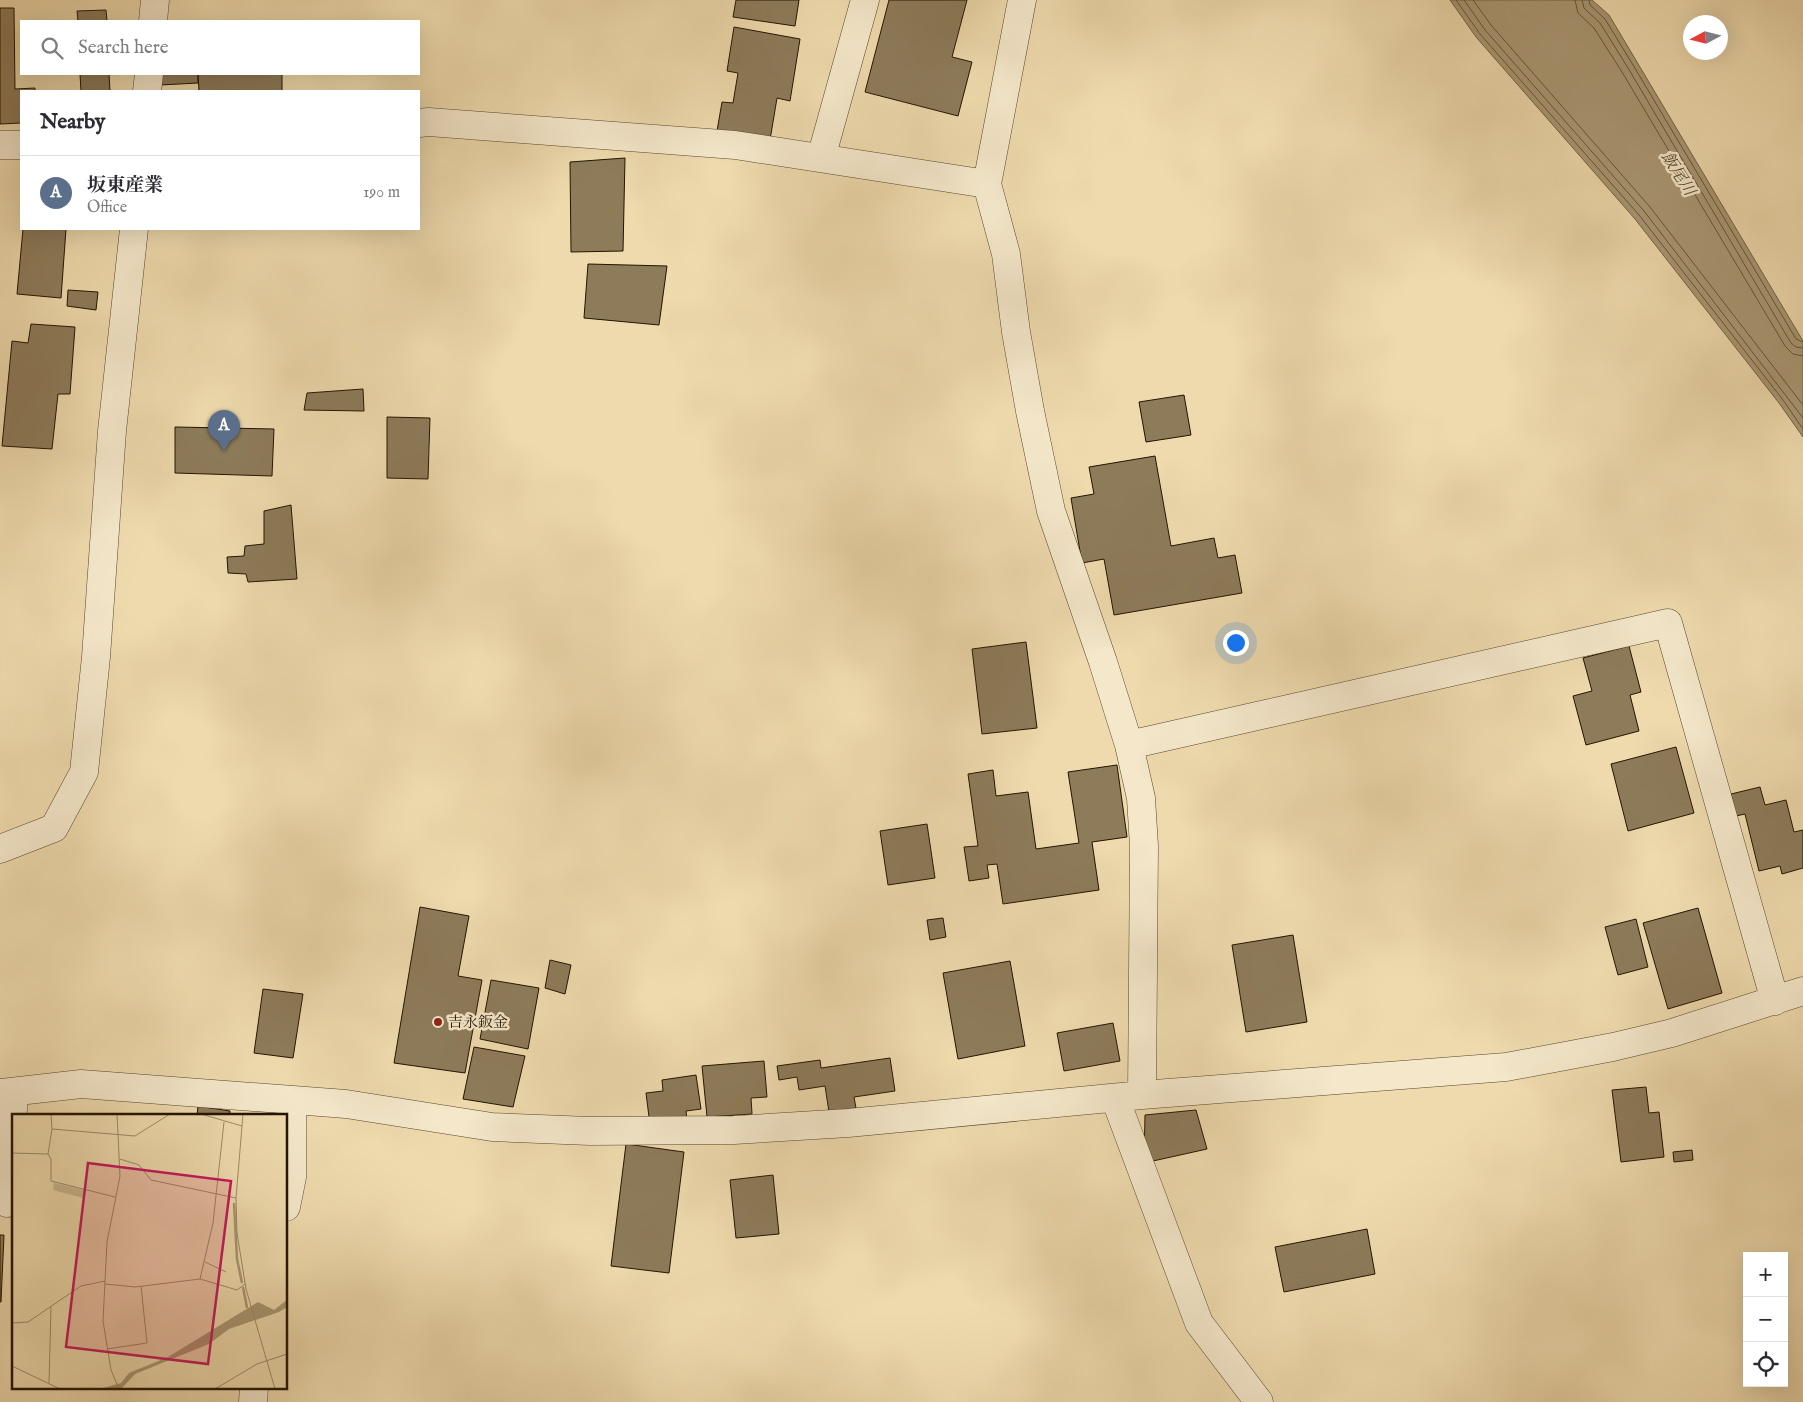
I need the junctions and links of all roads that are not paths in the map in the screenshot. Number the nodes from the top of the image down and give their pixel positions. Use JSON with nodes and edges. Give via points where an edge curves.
{"nodes":[{"id":1,"x":155,"y":0,"type":"edge"},
{"id":2,"x":865,"y":0,"type":"edge"},
{"id":3,"x":1022,"y":0,"type":"edge"},
{"id":4,"x":153,"y":20,"type":"edge"},
{"id":5,"x":149,"y":75,"type":"edge"},
{"id":6,"x":147,"y":90,"type":"edge"},
{"id":7,"x":420,"y":123,"type":"edge"},
{"id":8,"x":0,"y":145,"type":"edge"},
{"id":9,"x":20,"y":145,"type":"edge"},
{"id":10,"x":820,"y":158,"type":"junction"},
{"id":11,"x":987,"y":184,"type":"junction"},
{"id":12,"x":134,"y":230,"type":"edge"},
{"id":13,"x":1129,"y":745,"type":"junction"},
{"id":14,"x":0,"y":849,"type":"edge"},
{"id":15,"x":1803,"y":991,"type":"edge"},
{"id":16,"x":1774,"y":1001,"type":"junction"},
{"id":17,"x":7,"y":1092,"type":"edge"},
{"id":18,"x":1142,"y":1095,"type":"junction"},
{"id":19,"x":1114,"y":1098,"type":"junction"},
{"id":20,"x":292,"y":1100,"type":"junction"},
{"id":21,"x":288,"y":1196,"type":"edge"},
{"id":22,"x":6,"y":1203,"type":"dead end"},
{"id":23,"x":1259,"y":1402,"type":"edge"}],
"edges":[{"from":1,"to":4,"type":"street"},
{"from":2,"to":10,"type":"street"},
{"from":3,"to":11,"type":"street"},
{"from":5,"to":6,"type":"street"},
{"from":7,"to":10,"type":"street","via":[[735,145]]},
{"from":8,"to":9,"type":"street"},
{"from":10,"to":11,"type":"street"},
{"from":11,"to":13,"type":"street","via":[[1006,254],[1030,411],[1052,511]]},
{"from":12,"to":14,"type":"street","via":[[112,430],[96,657],[84,772],[54,828]]},
{"from":13,"to":16,"type":"street","via":[[1668,623]]},
{"from":13,"to":18,"type":"street","via":[[1141,798],[1144,846]]},
{"from":15,"to":16,"type":"street"},
{"from":16,"to":18,"type":"street","via":[[1664,1035],[1506,1066]]},
{"from":17,"to":20,"type":"street","via":[[81,1084]]},
{"from":17,"to":22,"type":"street"},
{"from":18,"to":19,"type":"street"},
{"from":19,"to":20,"type":"street","via":[[838,1124],[734,1130],[600,1131],[492,1127],[346,1104]]},
{"from":19,"to":23,"type":"street","via":[[1199,1323]]},
{"from":20,"to":21,"type":"street","via":[[292,1177]]}]}
